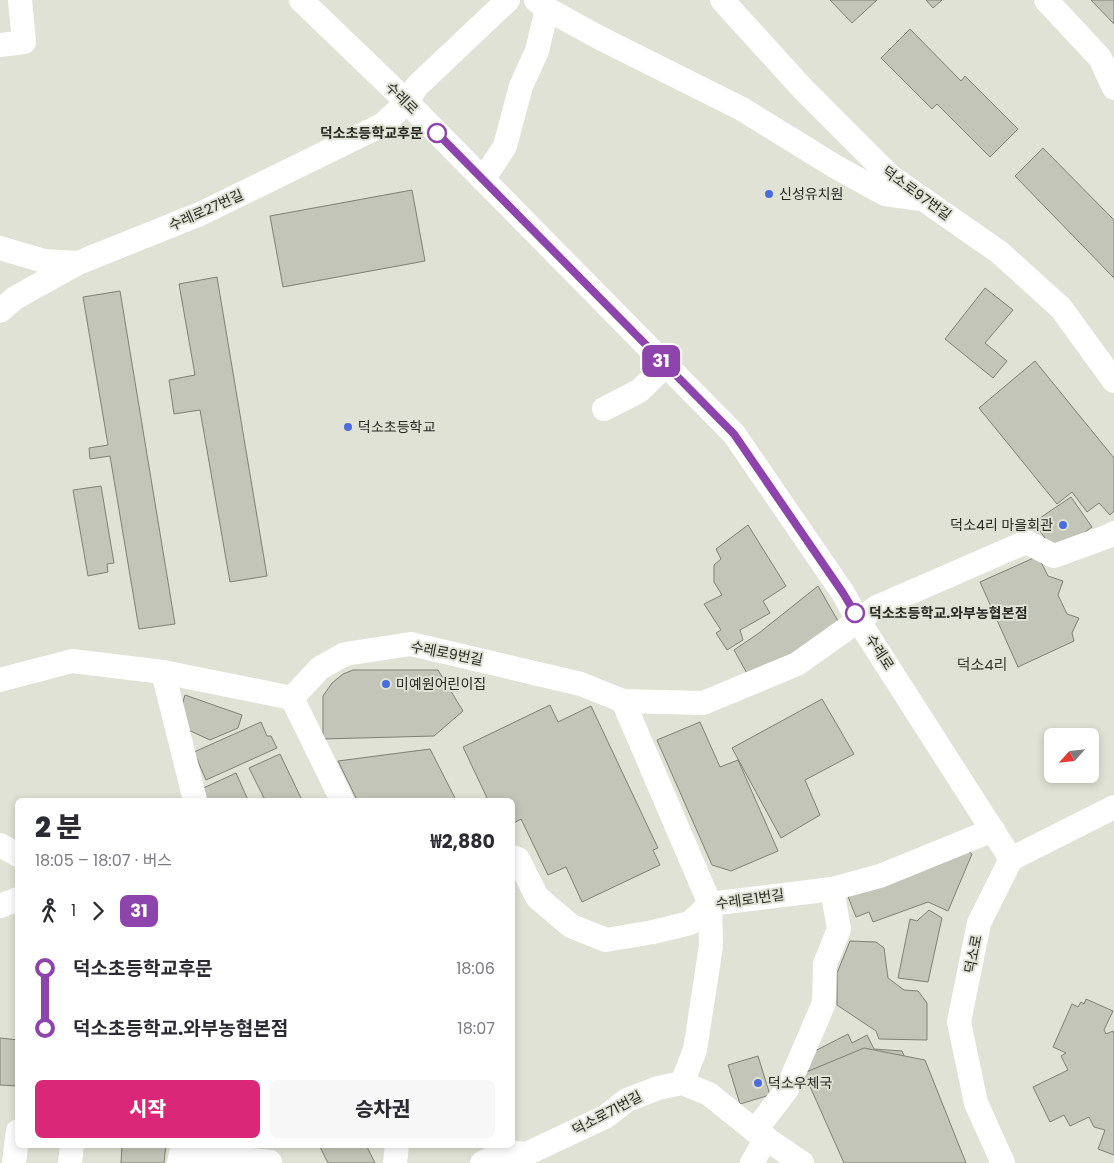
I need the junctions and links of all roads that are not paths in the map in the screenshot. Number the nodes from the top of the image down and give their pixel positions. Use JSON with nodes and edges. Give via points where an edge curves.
{"nodes":[{"id":1,"x":20,"y":0,"type":"edge"},
{"id":2,"x":301,"y":0,"type":"edge"},
{"id":3,"x":508,"y":0,"type":"edge"},
{"id":4,"x":722,"y":0,"type":"edge"},
{"id":5,"x":1046,"y":0,"type":"edge"},
{"id":6,"x":542,"y":5,"type":"edge"},
{"id":7,"x":0,"y":45,"type":"edge"},
{"id":8,"x":1114,"y":88,"type":"edge"},
{"id":9,"x":407,"y":102,"type":"junction"},
{"id":10,"x":483,"y":180,"type":"junction"},
{"id":11,"x":926,"y":199,"type":"junction"},
{"id":12,"x":0,"y":248,"type":"edge"},
{"id":13,"x":78,"y":264,"type":"junction"},
{"id":14,"x":0,"y":311,"type":"edge"},
{"id":15,"x":665,"y":366,"type":"junction"},
{"id":16,"x":1114,"y":381,"type":"edge"},
{"id":17,"x":604,"y":409,"type":"dead end"},
{"id":18,"x":1114,"y":533,"type":"edge"},
{"id":19,"x":858,"y":620,"type":"junction"},
{"id":20,"x":163,"y":672,"type":"junction"},
{"id":21,"x":0,"y":680,"type":"edge"},
{"id":22,"x":292,"y":698,"type":"junction"},
{"id":23,"x":623,"y":701,"type":"junction"},
{"id":24,"x":194,"y":798,"type":"edge"},
{"id":25,"x":341,"y":798,"type":"edge"},
{"id":26,"x":1114,"y":807,"type":"edge"},
{"id":27,"x":993,"y":830,"type":"junction"},
{"id":28,"x":0,"y":845,"type":"edge"},
{"id":29,"x":15,"y":853,"type":"edge"},
{"id":30,"x":515,"y":858,"type":"edge"},
{"id":31,"x":1011,"y":859,"type":"junction"},
{"id":32,"x":832,"y":890,"type":"junction"},
{"id":33,"x":15,"y":900,"type":"edge"},
{"id":34,"x":710,"y":904,"type":"junction"},
{"id":35,"x":0,"y":906,"type":"edge"},
{"id":36,"x":682,"y":1083,"type":"junction"},
{"id":37,"x":760,"y":1134,"type":"junction"},
{"id":38,"x":16,"y":1148,"type":"edge"},
{"id":39,"x":72,"y":1148,"type":"edge"},
{"id":40,"x":397,"y":1148,"type":"edge"},
{"id":41,"x":506,"y":1153,"type":"edge"},
{"id":42,"x":270,"y":1162,"type":"edge"},
{"id":43,"x":14,"y":1163,"type":"edge"},
{"id":44,"x":70,"y":1163,"type":"edge"},
{"id":45,"x":180,"y":1163,"type":"edge"},
{"id":46,"x":395,"y":1163,"type":"edge"},
{"id":47,"x":482,"y":1163,"type":"edge"},
{"id":48,"x":752,"y":1163,"type":"edge"},
{"id":49,"x":802,"y":1163,"type":"edge"},
{"id":50,"x":1003,"y":1163,"type":"edge"}],
"edges":[{"from":1,"to":7,"type":"street","via":[[24,42]]},
{"from":2,"to":9,"type":"street","name":"수레로"},
{"from":3,"to":9,"type":"street","name":"수레로27번길","via":[[417,86]]},
{"from":4,"to":11,"type":"street","name":"덕소로97번길","via":[[883,170]]},
{"from":5,"to":8,"type":"street","via":[[1100,58]]},
{"from":6,"to":10,"type":"street","via":[[537,51],[521,86],[505,146]]},
{"from":6,"to":11,"type":"street","via":[[600,38],[742,109],[885,194]]},
{"from":9,"to":10,"type":"street","name":"수레로"},
{"from":9,"to":13,"type":"street","name":"수레로27번길","via":[[382,125],[200,214]]},
{"from":10,"to":15,"type":"street","name":"수레로"},
{"from":11,"to":16,"type":"street","name":"덕소로97번길","via":[[1000,252],[1061,308]]},
{"from":12,"to":13,"type":"street","via":[[44,261]]},
{"from":13,"to":14,"type":"street","name":"수레로27번길","via":[[15,298]]},
{"from":15,"to":17,"type":"street","via":[[639,391]]},
{"from":15,"to":19,"type":"street","name":"수레로","via":[[734,434]]},
{"from":18,"to":19,"type":"street","name":"수레로9번길","via":[[1054,556],[1026,542],[877,607]]},
{"from":19,"to":23,"type":"street","name":"수레로9번길","via":[[796,664],[703,703]]},
{"from":19,"to":27,"type":"street","name":"수레로"},
{"from":20,"to":21,"type":"street","via":[[72,661]]},
{"from":20,"to":22,"type":"street"},
{"from":20,"to":24,"type":"street"},
{"from":22,"to":23,"type":"street","name":"수레로9번길","via":[[320,668],[345,654],[411,644],[581,684]]},
{"from":22,"to":25,"type":"street"},
{"from":23,"to":34,"type":"street"},
{"from":26,"to":31,"type":"street"},
{"from":27,"to":31,"type":"street","name":"수레로"},
{"from":27,"to":32,"type":"street","name":"수레로1번길","via":[[880,876]]},
{"from":28,"to":29,"type":"street"},
{"from":30,"to":34,"type":"street","name":"수레로1번길","via":[[537,898],[571,926],[606,940],[690,923]]},
{"from":31,"to":50,"type":"street","name":"덕소로","via":[[979,923],[959,1022],[976,1103]]},
{"from":32,"to":34,"type":"street","name":"수레로1번길"},
{"from":32,"to":37,"type":"street","via":[[839,929],[825,964],[824,1004],[787,1089]]},
{"from":33,"to":35,"type":"street"},
{"from":34,"to":36,"type":"street","via":[[711,946],[695,1050]]},
{"from":36,"to":37,"type":"street","via":[[709,1094]]},
{"from":36,"to":41,"type":"street","name":"덕소로71번길","via":[[627,1100],[605,1117],[526,1154]]},
{"from":37,"to":48,"type":"street"},
{"from":37,"to":49,"type":"street"},
{"from":38,"to":43,"type":"street"},
{"from":39,"to":44,"type":"street"},
{"from":40,"to":46,"type":"street"},
{"from":41,"to":47,"type":"street","name":"덕소로71번길"},
{"from":42,"to":45,"type":"street","via":[[180,1153]]}]}
